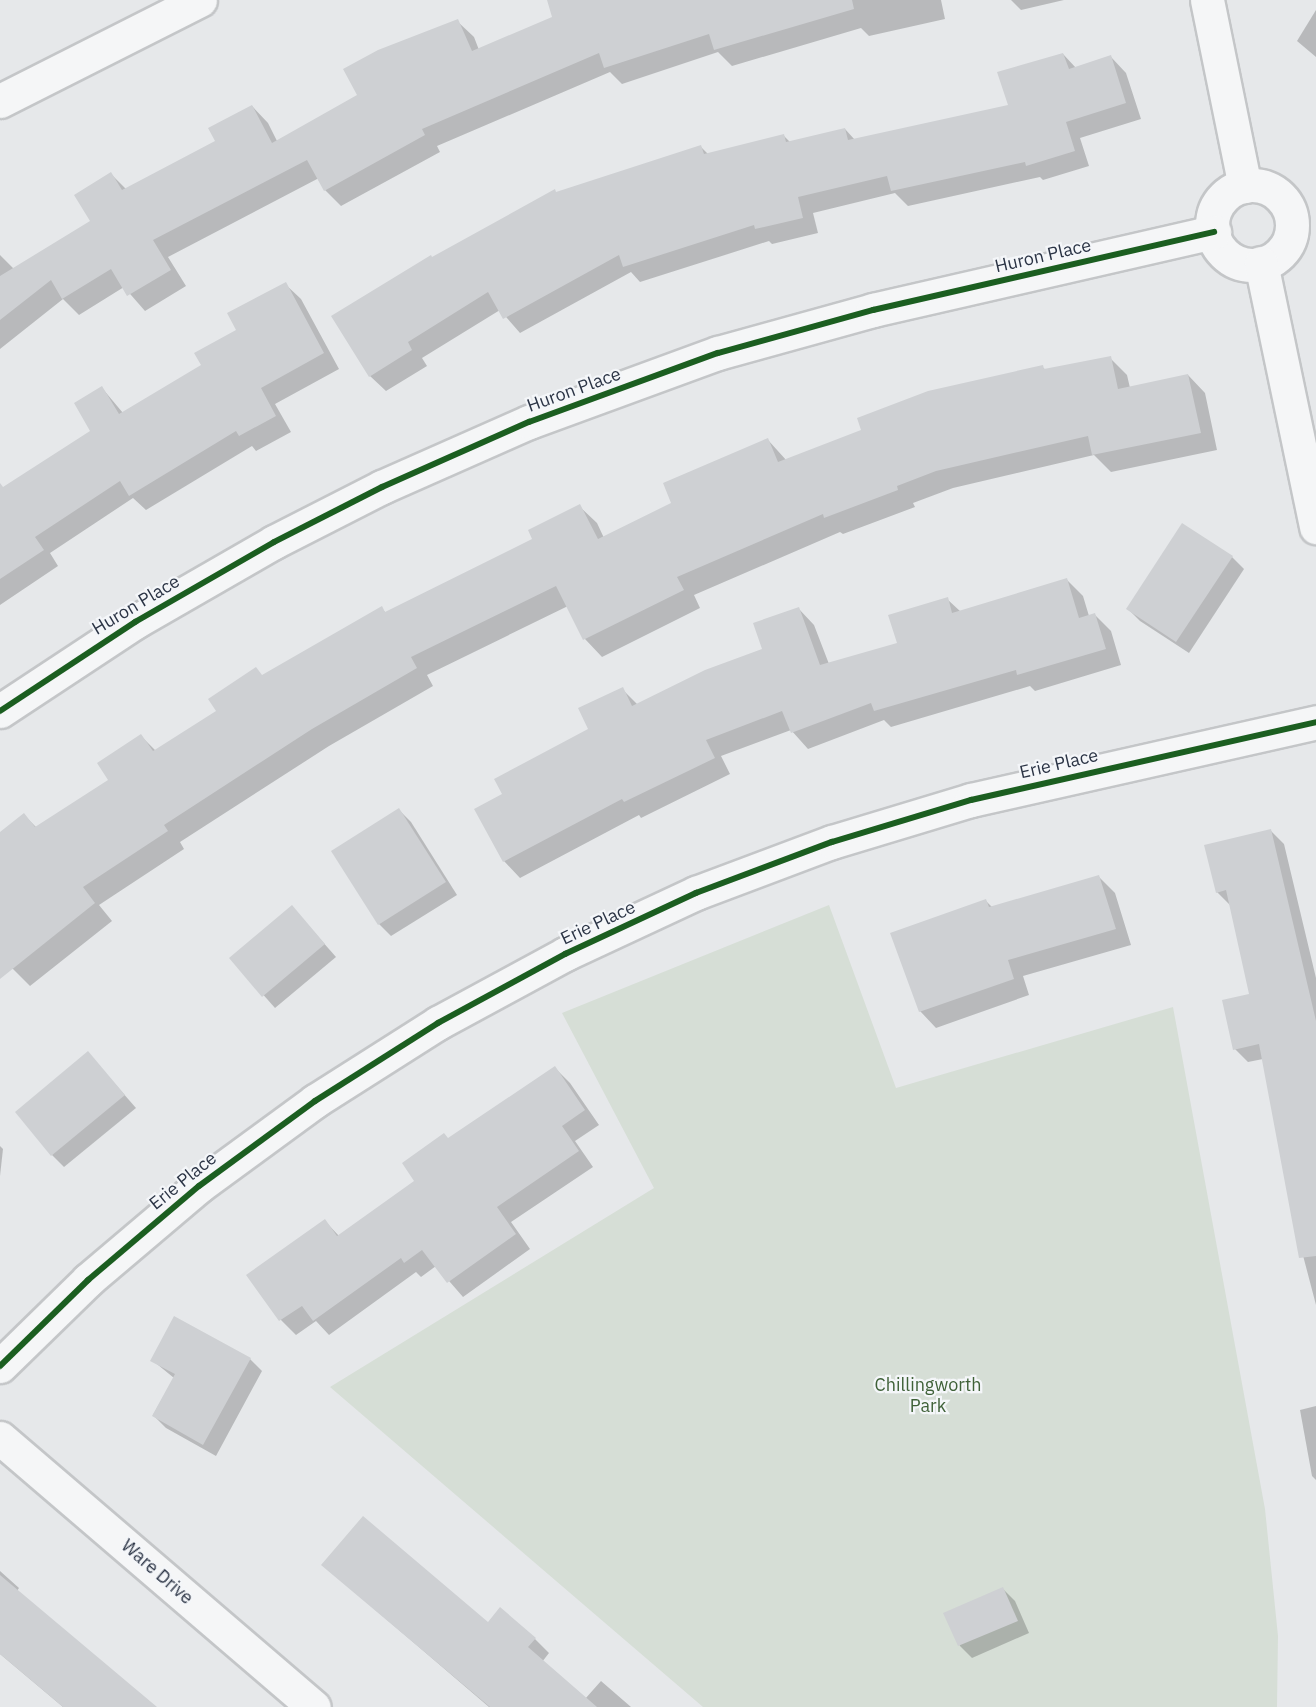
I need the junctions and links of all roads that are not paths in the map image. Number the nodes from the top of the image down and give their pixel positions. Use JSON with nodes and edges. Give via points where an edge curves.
{"nodes":[{"id":1,"x":200,"y":0,"type":"edge"},
{"id":2,"x":1207,"y":0,"type":"edge"},
{"id":3,"x":0,"y":101,"type":"edge"},
{"id":4,"x":1245,"y":186,"type":"junction"},
{"id":5,"x":1304,"y":212,"type":"edge"},
{"id":6,"x":1214,"y":232,"type":"junction"},
{"id":7,"x":1261,"y":263,"type":"junction"},
{"id":8,"x":1316,"y":527,"type":"edge"},
{"id":9,"x":0,"y":711,"type":"edge"},
{"id":10,"x":1316,"y":722,"type":"edge"},
{"id":11,"x":0,"y":1366,"type":"edge"},
{"id":12,"x":0,"y":1438,"type":"edge"},
{"id":13,"x":314,"y":1707,"type":"edge"}],
"edges":[{"from":1,"to":3,"type":"street"},
{"from":2,"to":4,"type":"street"},
{"from":4,"to":5,"type":"street","via":[[1265,187]]},
{"from":4,"to":6,"type":"street","via":[[1220,200],[1214,212]]},
{"from":5,"to":7,"type":"street","via":[[1281,253]]},
{"from":6,"to":7,"type":"street","via":[[1220,248],[1230,258],[1243,264]]},
{"from":6,"to":9,"type":"street","name":"Huron Place","via":[[873,310],[718,353],[529,422],[274,542],[135,622]]},
{"from":7,"to":8,"type":"street"},
{"from":10,"to":11,"type":"street","name":"Erie Place","via":[[971,800],[832,842],[696,893],[565,954],[438,1023],[315,1101],[199,1186],[88,1280]]},
{"from":12,"to":13,"type":"street","name":"Ware Drive"}]}
